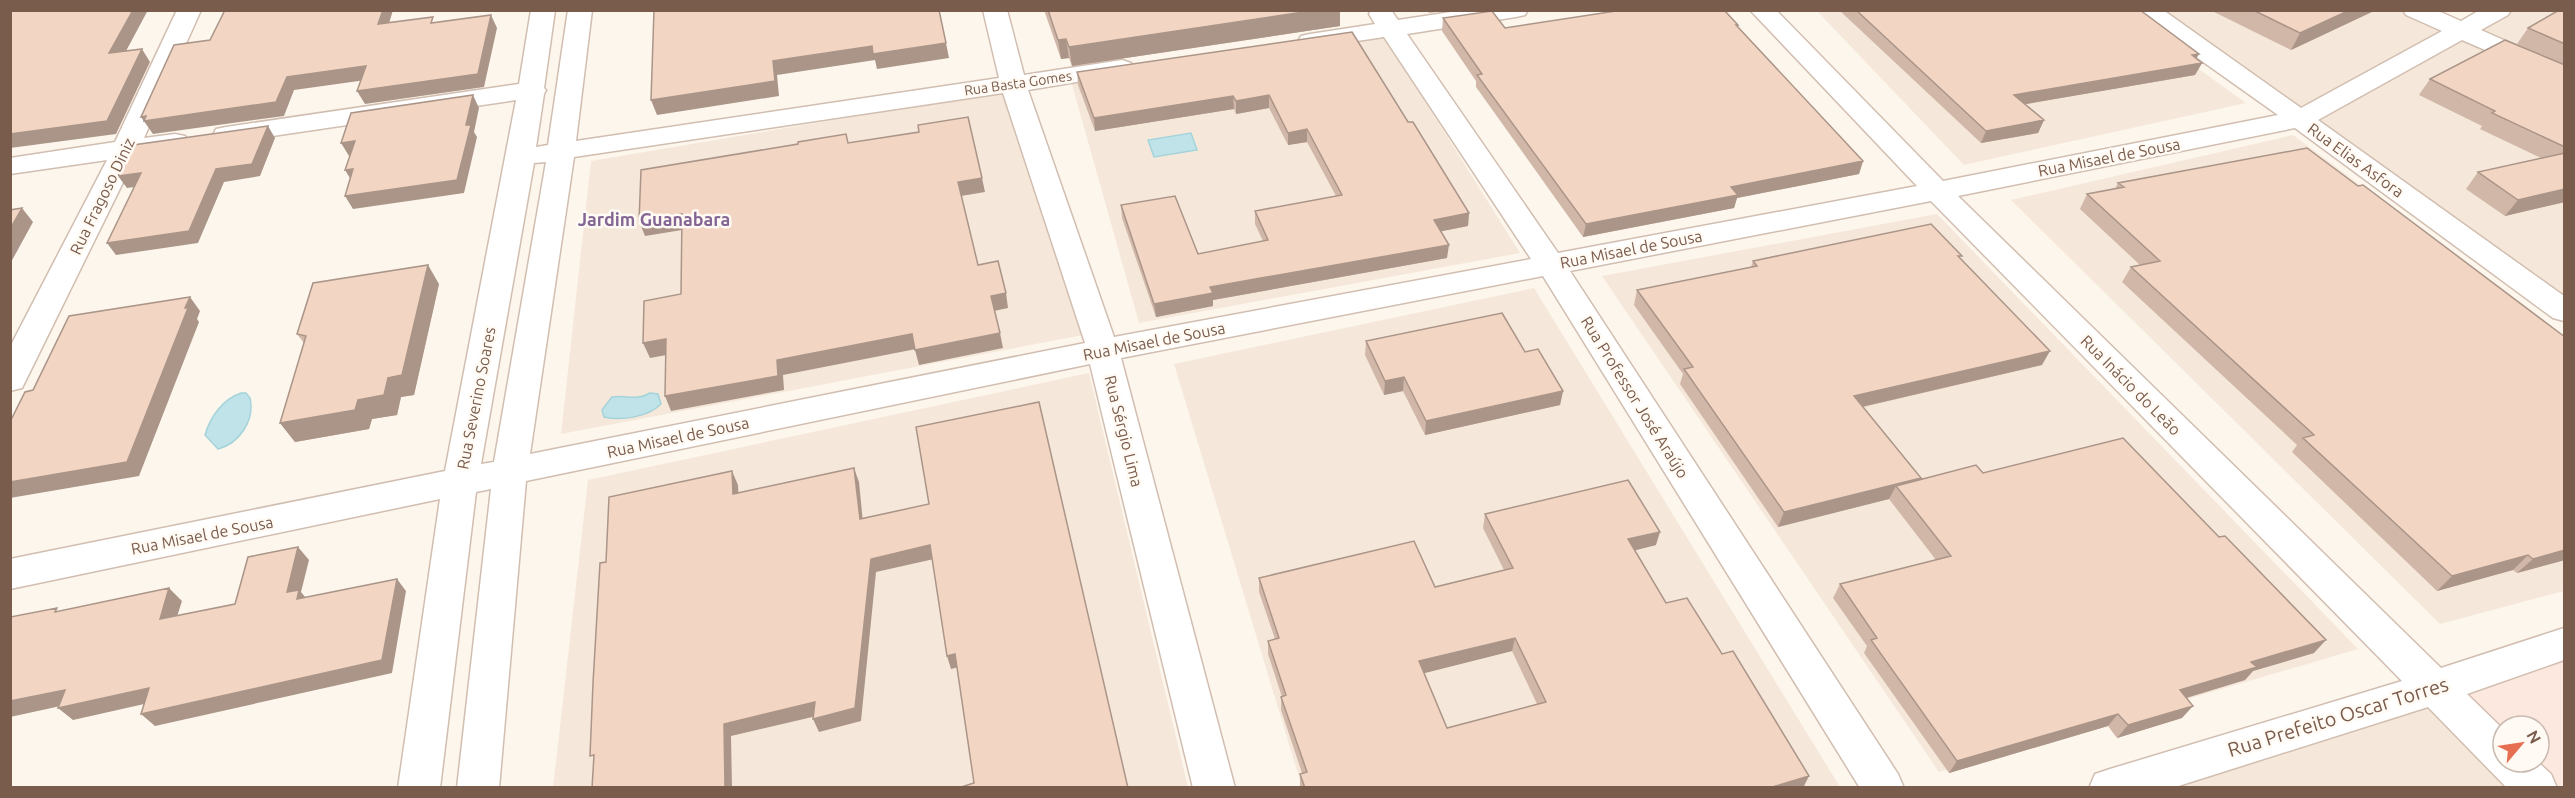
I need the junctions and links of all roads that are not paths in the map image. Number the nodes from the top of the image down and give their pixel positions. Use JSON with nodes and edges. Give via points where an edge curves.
{"nodes":[{"id":1,"x":189,"y":10,"type":"edge"},
{"id":2,"x":543,"y":10,"type":"edge"},
{"id":3,"x":580,"y":10,"type":"edge"},
{"id":4,"x":995,"y":10,"type":"edge"},
{"id":5,"x":1515,"y":10,"type":"edge"},
{"id":6,"x":1762,"y":10,"type":"edge"},
{"id":7,"x":2146,"y":10,"type":"edge"},
{"id":8,"x":2415,"y":10,"type":"edge"},
{"id":9,"x":2499,"y":10,"type":"edge"},
{"id":10,"x":1385,"y":20,"type":"edge"},
{"id":11,"x":2463,"y":31,"type":"junction"},
{"id":12,"x":1285,"y":44,"type":"edge"},
{"id":13,"x":1143,"y":65,"type":"edge"},
{"id":14,"x":2565,"y":76,"type":"edge"},
{"id":15,"x":1013,"y":84,"type":"junction"},
{"id":16,"x":532,"y":90,"type":"junction"},
{"id":17,"x":2300,"y":119,"type":"junction"},
{"id":18,"x":126,"y":149,"type":"junction"},
{"id":19,"x":561,"y":151,"type":"junction"},
{"id":20,"x":521,"y":157,"type":"junction"},
{"id":21,"x":10,"y":166,"type":"edge"},
{"id":22,"x":1937,"y":191,"type":"junction"},
{"id":23,"x":1550,"y":264,"type":"junction"},
{"id":24,"x":2565,"y":311,"type":"edge"},
{"id":25,"x":1103,"y":350,"type":"junction"},
{"id":26,"x":10,"y":380,"type":"edge"},
{"id":27,"x":510,"y":471,"type":"junction"},
{"id":28,"x":460,"y":483,"type":"junction"},
{"id":29,"x":10,"y":574,"type":"edge"},
{"id":30,"x":2565,"y":644,"type":"edge"},
{"id":31,"x":2434,"y":688,"type":"junction"},
{"id":32,"x":2491,"y":744,"type":"edge"},
{"id":33,"x":2522,"y":774,"type":"edge"},
{"id":34,"x":419,"y":788,"type":"edge"},
{"id":35,"x":478,"y":788,"type":"edge"},
{"id":36,"x":1214,"y":788,"type":"edge"},
{"id":37,"x":1883,"y":788,"type":"edge"},
{"id":38,"x":2110,"y":788,"type":"edge"},
{"id":39,"x":2535,"y":788,"type":"edge"}],
"edges":[{"from":1,"to":18,"type":"street","name":"Rua Fragoso Diniz"},
{"from":2,"to":16,"type":"street","name":"Rua Severino Soares"},
{"from":3,"to":19,"type":"street"},
{"from":4,"to":15,"type":"street","name":"Rua Sérgio Lima"},
{"from":5,"to":10,"type":"street"},
{"from":6,"to":22,"type":"street","name":"Rua Inácio do Leão"},
{"from":7,"to":17,"type":"street","name":"Rua Elias Asfora"},
{"from":8,"to":11,"type":"street"},
{"from":9,"to":11,"type":"street","name":"Rua Misael de Sousa"},
{"from":10,"to":12,"type":"street"},
{"from":10,"to":23,"type":"street","name":"Rua Professor José Araújo"},
{"from":11,"to":14,"type":"street"},
{"from":11,"to":17,"type":"street","name":"Rua Misael de Sousa"},
{"from":13,"to":15,"type":"street","name":"Rua Basta Gomes"},
{"from":15,"to":19,"type":"street","name":"Rua Basta Gomes"},
{"from":15,"to":25,"type":"street","name":"Rua Sérgio Lima"},
{"from":16,"to":18,"type":"street"},
{"from":16,"to":20,"type":"street","name":"Rua Severino Soares"},
{"from":17,"to":22,"type":"street","name":"Rua Misael de Sousa"},
{"from":17,"to":24,"type":"street","name":"Rua Elias Asfora"},
{"from":18,"to":21,"type":"street"},
{"from":18,"to":26,"type":"street","name":"Rua Fragoso Diniz"},
{"from":19,"to":20,"type":"street","name":"Rua Basta Gomes"},
{"from":19,"to":27,"type":"street"},
{"from":20,"to":28,"type":"street","name":"Rua Severino Soares"},
{"from":22,"to":23,"type":"street","name":"Rua Misael de Sousa"},
{"from":22,"to":31,"type":"street","name":"Rua Inácio do Leão"},
{"from":23,"to":25,"type":"street","name":"Rua Misael de Sousa"},
{"from":23,"to":37,"type":"street","name":"Rua Professor José Araújo"},
{"from":25,"to":27,"type":"street","name":"Rua Misael de Sousa"},
{"from":25,"to":36,"type":"street","name":"Rua Sérgio Lima"},
{"from":27,"to":28,"type":"street","name":"Rua Misael de Sousa"},
{"from":27,"to":35,"type":"street"},
{"from":28,"to":29,"type":"street","name":"Rua Misael de Sousa"},
{"from":28,"to":34,"type":"street","name":"Rua Severino Soares"},
{"from":30,"to":31,"type":"street","name":"Rua Prefeito Oscar Torres"},
{"from":31,"to":32,"type":"street","name":"Rua Inácio do Leão"},
{"from":31,"to":38,"type":"street","name":"Rua Prefeito Oscar Torres"},
{"from":33,"to":39,"type":"street"}]}
